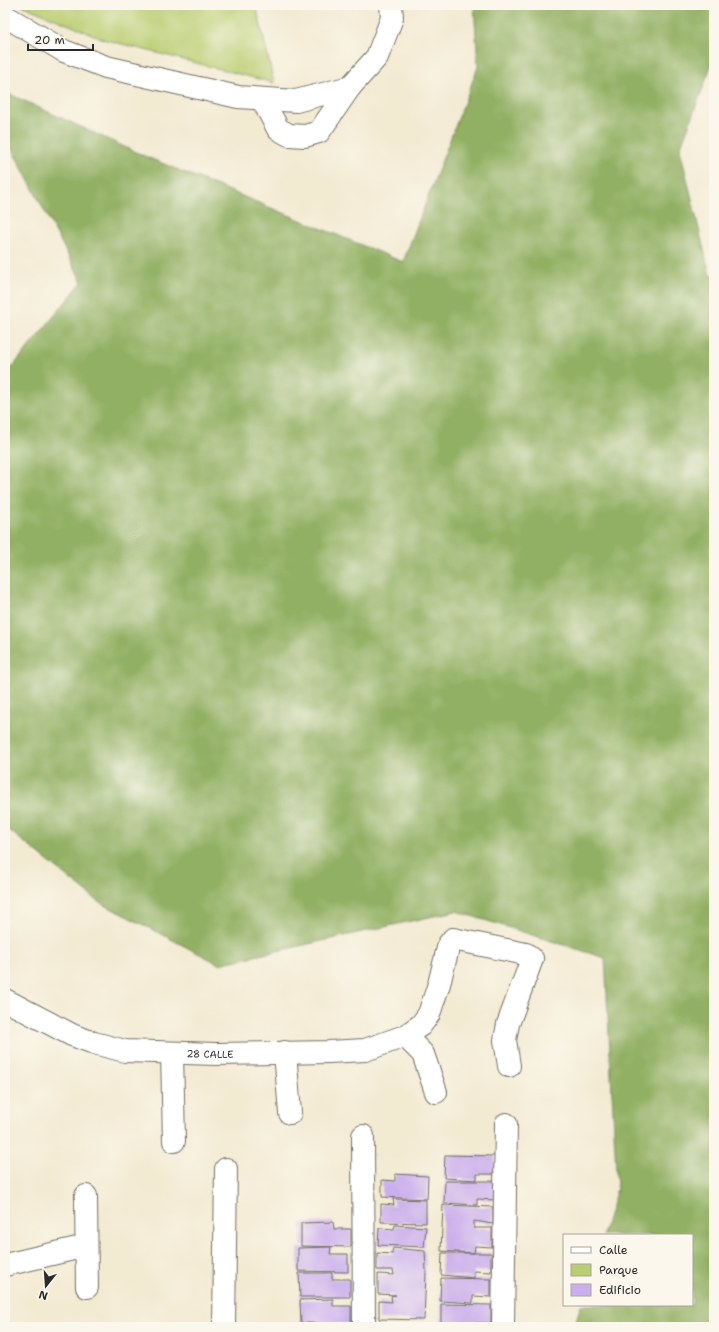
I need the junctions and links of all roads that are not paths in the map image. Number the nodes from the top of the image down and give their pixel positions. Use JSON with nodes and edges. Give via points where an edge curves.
{"nodes":[{"id":1,"x":391,"y":5,"type":"edge"},
{"id":2,"x":5,"y":16,"type":"edge"},
{"id":3,"x":350,"y":87,"type":"junction"},
{"id":4,"x":262,"y":99,"type":"junction"},
{"id":5,"x":5,"y":1000,"type":"edge"},
{"id":6,"x":413,"y":1031,"type":"junction"},
{"id":7,"x":285,"y":1052,"type":"junction"},
{"id":8,"x":172,"y":1053,"type":"junction"},
{"id":9,"x":509,"y":1066,"type":"dead end"},
{"id":10,"x":436,"y":1092,"type":"dead end"},
{"id":11,"x":290,"y":1113,"type":"dead end"},
{"id":12,"x":506,"y":1124,"type":"dead end"},
{"id":13,"x":363,"y":1136,"type":"dead end"},
{"id":14,"x":174,"y":1141,"type":"dead end"},
{"id":15,"x":226,"y":1169,"type":"dead end"},
{"id":16,"x":86,"y":1196,"type":"dead end"},
{"id":17,"x":86,"y":1246,"type":"junction"},
{"id":18,"x":5,"y":1265,"type":"edge"},
{"id":19,"x":87,"y":1287,"type":"dead end"},
{"id":20,"x":224,"y":1327,"type":"edge"},
{"id":21,"x":364,"y":1327,"type":"edge"},
{"id":22,"x":503,"y":1327,"type":"edge"}],
"edges":[{"from":1,"to":3,"type":"street","via":[[392,18],[377,56]]},
{"from":2,"to":4,"type":"street","via":[[64,52],[106,67],[238,97]]},
{"from":3,"to":4,"type":"street","via":[[296,101]]},
{"from":3,"to":4,"type":"street","via":[[319,132],[305,136],[289,135],[278,129]]},
{"from":5,"to":8,"type":"street","name":"28 CALLE","via":[[72,1035],[94,1043],[125,1051]]},
{"from":6,"to":7,"type":"street","name":"28 CALLE","via":[[365,1050]]},
{"from":6,"to":9,"type":"street","via":[[429,1014],[449,944],[453,938],[526,954],[532,959],[508,1024],[505,1040]]},
{"from":6,"to":10,"type":"street"},
{"from":7,"to":8,"type":"street","name":"28 CALLE"},
{"from":7,"to":11,"type":"street"},
{"from":8,"to":14,"type":"street"},
{"from":12,"to":22,"type":"street"},
{"from":13,"to":21,"type":"street"},
{"from":15,"to":20,"type":"street"},
{"from":16,"to":17,"type":"street"},
{"from":17,"to":18,"type":"street"},
{"from":17,"to":19,"type":"street"}]}
